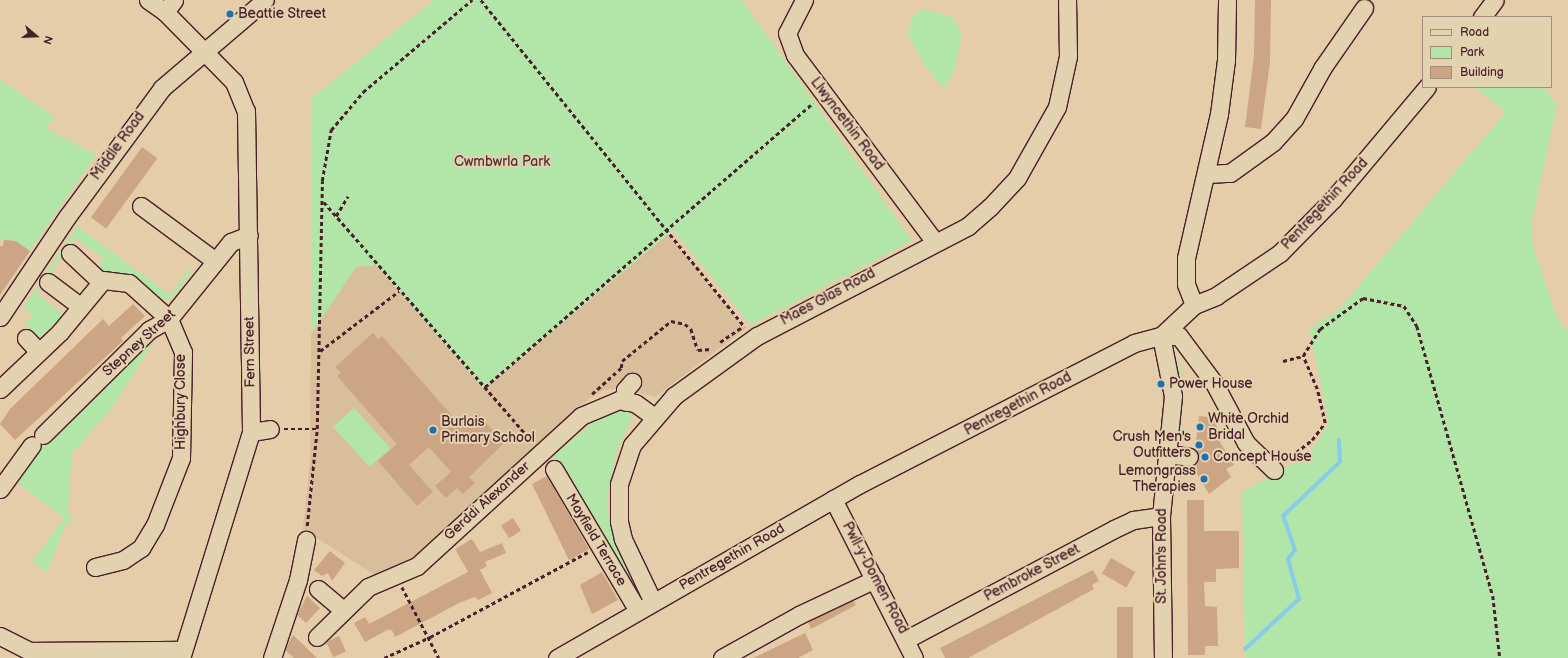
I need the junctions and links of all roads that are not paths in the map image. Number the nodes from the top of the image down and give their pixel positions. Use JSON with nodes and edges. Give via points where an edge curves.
{"nodes":[{"id":1,"x":148,"y":0,"type":"edge"},
{"id":2,"x":265,"y":0,"type":"edge"},
{"id":3,"x":804,"y":0,"type":"edge"},
{"id":4,"x":1068,"y":0,"type":"edge"},
{"id":5,"x":1227,"y":0,"type":"edge"},
{"id":6,"x":1495,"y":0,"type":"edge"},
{"id":7,"x":169,"y":6,"type":"edge"},
{"id":8,"x":1364,"y":8,"type":"dead end"},
{"id":9,"x":1483,"y":16,"type":"edge"},
{"id":10,"x":202,"y":51,"type":"junction"},
{"id":11,"x":1425,"y":88,"type":"edge"},
{"id":12,"x":1208,"y":174,"type":"junction"},
{"id":13,"x":141,"y":206,"type":"dead end"},
{"id":14,"x":248,"y":235,"type":"junction"},
{"id":15,"x":935,"y":242,"type":"junction"},
{"id":16,"x":70,"y":253,"type":"dead end"},
{"id":17,"x":214,"y":260,"type":"junction"},
{"id":18,"x":48,"y":282,"type":"dead end"},
{"id":19,"x":101,"y":282,"type":"junction"},
{"id":20,"x":1194,"y":305,"type":"junction"},
{"id":21,"x":80,"y":306,"type":"junction"},
{"id":22,"x":0,"y":317,"type":"edge"},
{"id":23,"x":169,"y":320,"type":"junction"},
{"id":24,"x":1160,"y":336,"type":"junction"},
{"id":25,"x":26,"y":338,"type":"dead end"},
{"id":26,"x":39,"y":352,"type":"junction"},
{"id":27,"x":3,"y":379,"type":"edge"},
{"id":28,"x":632,"y":382,"type":"dead end"},
{"id":29,"x":626,"y":402,"type":"junction"},
{"id":30,"x":653,"y":416,"type":"junction"},
{"id":31,"x":270,"y":429,"type":"road end"},
{"id":32,"x":251,"y":432,"type":"junction"},
{"id":33,"x":1166,"y":454,"type":"junction"},
{"id":34,"x":1189,"y":457,"type":"dead end"},
{"id":35,"x":554,"y":469,"type":"dead end"},
{"id":36,"x":1274,"y":470,"type":"road end"},
{"id":37,"x":0,"y":489,"type":"edge"},
{"id":38,"x":833,"y":499,"type":"junction"},
{"id":39,"x":1161,"y":516,"type":"junction"},
{"id":40,"x":306,"y":540,"type":"road end"},
{"id":41,"x":95,"y":567,"type":"dead end"},
{"id":42,"x":875,"y":579,"type":"junction"},
{"id":43,"x":318,"y":589,"type":"dead end"},
{"id":44,"x":653,"y":602,"type":"junction"},
{"id":45,"x":343,"y":610,"type":"junction"},
{"id":46,"x":638,"y":611,"type":"junction"},
{"id":47,"x":0,"y":636,"type":"edge"},
{"id":48,"x":317,"y":637,"type":"dead end"},
{"id":49,"x":907,"y":639,"type":"junction"},
{"id":50,"x":182,"y":654,"type":"edge"},
{"id":51,"x":272,"y":658,"type":"edge"},
{"id":52,"x":557,"y":658,"type":"edge"},
{"id":53,"x":722,"y":658,"type":"edge"},
{"id":54,"x":914,"y":658,"type":"edge"},
{"id":55,"x":1163,"y":658,"type":"edge"}],
"edges":[{"from":1,"to":7,"type":"street"},
{"from":2,"to":10,"type":"street","name":"Middle Road"},
{"from":3,"to":15,"type":"street","name":"Llwyncethin Road","via":[[802,9],[789,26],[787,39]]},
{"from":4,"to":15,"type":"street","name":"Maes Glas Road","via":[[1070,32],[1065,73],[1057,107],[1040,141],[1017,178],[990,207],[968,226]]},
{"from":5,"to":12,"type":"street","via":[[1226,60]]},
{"from":6,"to":9,"type":"street"},
{"from":7,"to":10,"type":"street"},
{"from":8,"to":12,"type":"street","via":[[1323,67],[1294,119],[1273,142],[1230,173]]},
{"from":10,"to":14,"type":"street","name":"Fern Street","via":[[243,96],[246,111]]},
{"from":10,"to":22,"type":"street","name":"Middle Road","via":[[162,88],[134,122]]},
{"from":11,"to":20,"type":"street","name":"Pentregethin Road","via":[[1333,199],[1280,253],[1216,296]]},
{"from":12,"to":20,"type":"street","via":[[1186,258],[1186,284]]},
{"from":13,"to":17,"type":"street"},
{"from":14,"to":17,"type":"street","name":"Stepney Street","via":[[231,242]]},
{"from":14,"to":32,"type":"street","name":"Fern Street"},
{"from":15,"to":30,"type":"street","name":"Maes Glas Road","via":[[757,336],[674,396]]},
{"from":16,"to":19,"type":"street"},
{"from":17,"to":23,"type":"street","name":"Stepney Street"},
{"from":18,"to":21,"type":"street"},
{"from":19,"to":21,"type":"street"},
{"from":19,"to":23,"type":"street","via":[[116,279],[129,282]]},
{"from":20,"to":24,"type":"street","name":"Pentregethin Road"},
{"from":21,"to":26,"type":"street"},
{"from":23,"to":37,"type":"street","name":"Stepney Street","via":[[149,330],[37,440]]},
{"from":23,"to":41,"type":"street","name":"Highbury Close","via":[[183,352],[182,454],[155,525],[141,548],[123,560]]},
{"from":24,"to":33,"type":"street","name":"St. John's Road","via":[[1173,396]]},
{"from":24,"to":36,"type":"street","via":[[1179,336],[1214,383],[1246,443]]},
{"from":24,"to":38,"type":"street","name":"Pentregethin Road","via":[[1134,343]]},
{"from":25,"to":26,"type":"street"},
{"from":26,"to":27,"type":"street"},
{"from":28,"to":29,"type":"street","via":[[625,390]]},
{"from":29,"to":30,"type":"street"},
{"from":29,"to":45,"type":"street","name":"Gerddi Alexander","via":[[602,405],[581,416],[541,452],[438,555],[368,587]]},
{"from":30,"to":44,"type":"street","name":"Maes Glas Road","via":[[623,464],[617,502],[623,539]]},
{"from":31,"to":32,"type":"street"},
{"from":32,"to":50,"type":"street","name":"Fern Street"},
{"from":33,"to":34,"type":"street"},
{"from":33,"to":39,"type":"street","name":"St. John's Road"},
{"from":35,"to":46,"type":"street","name":"Mayfield Terrace"},
{"from":38,"to":42,"type":"street","name":"Pwll-y-Domen Road"},
{"from":38,"to":44,"type":"street","name":"Pentregethin Road"},
{"from":39,"to":49,"type":"street","name":"Pembroke Street","via":[[1132,520]]},
{"from":39,"to":55,"type":"street","name":"St. John's Road"},
{"from":40,"to":51,"type":"street","via":[[298,580]]},
{"from":42,"to":49,"type":"street","name":"Pwll-y-Domen Road"},
{"from":42,"to":53,"type":"street","via":[[799,615]]},
{"from":43,"to":45,"type":"street"},
{"from":44,"to":46,"type":"street","name":"Pentregethin Road"},
{"from":45,"to":48,"type":"street","name":"Gerddi Alexander"},
{"from":46,"to":52,"type":"street","name":"Pentregethin Road"},
{"from":47,"to":50,"type":"street","via":[[30,652]]},
{"from":49,"to":54,"type":"street","name":"Pwll-y-Domen Road"}]}
